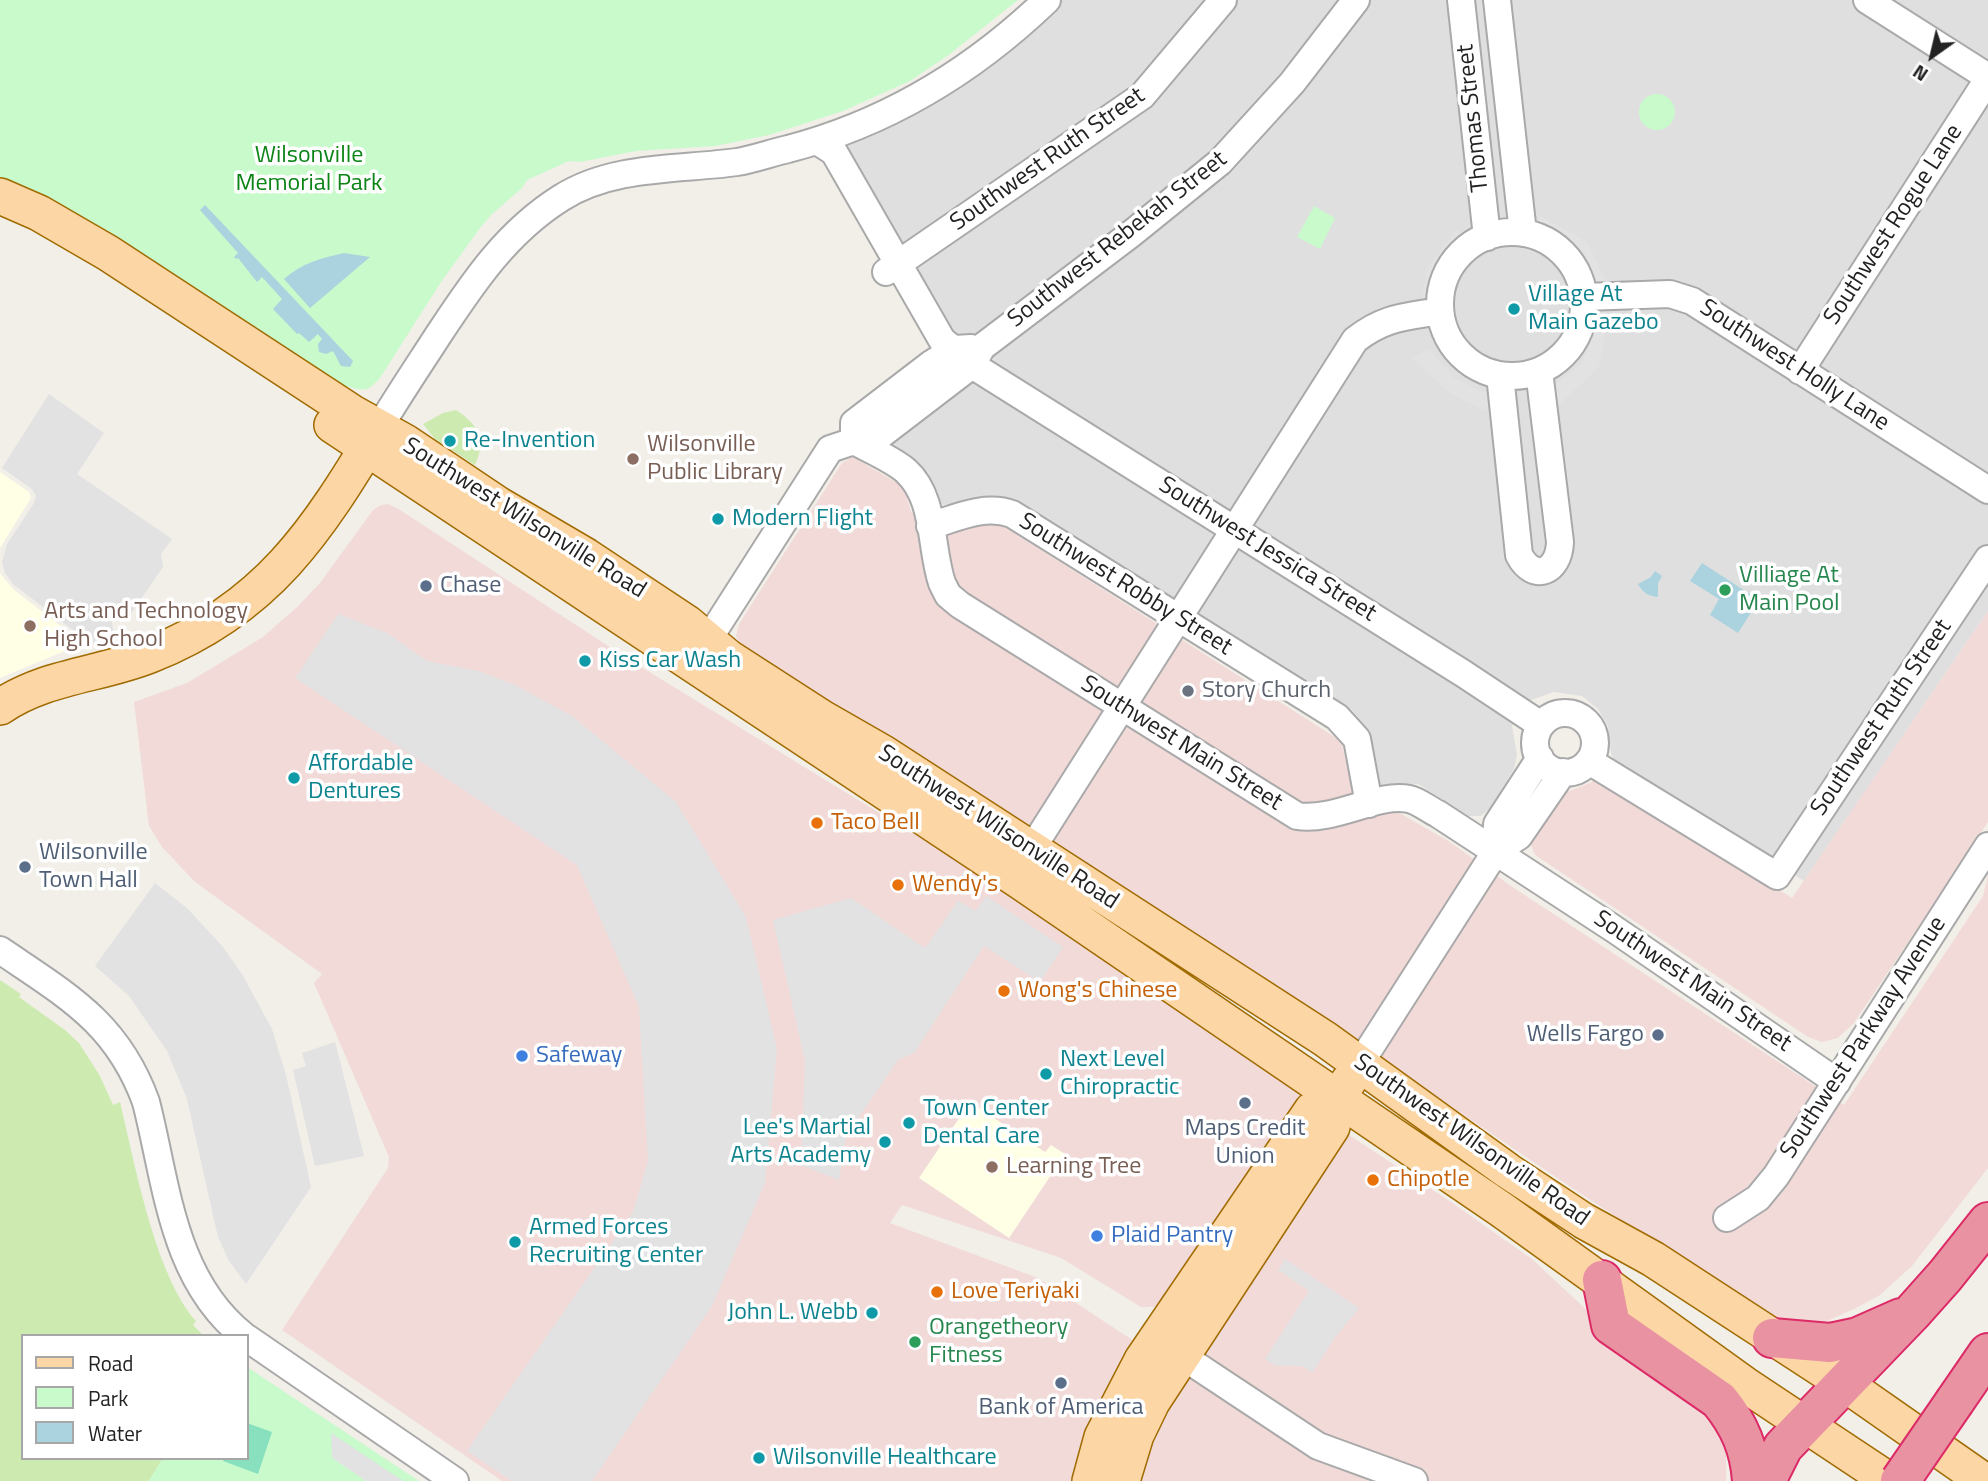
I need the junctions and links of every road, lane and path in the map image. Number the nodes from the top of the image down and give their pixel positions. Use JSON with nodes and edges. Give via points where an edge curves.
{"nodes":[{"id":1,"x":1047,"y":0,"type":"edge"},
{"id":2,"x":1223,"y":0,"type":"edge"},
{"id":3,"x":1356,"y":0,"type":"edge"},
{"id":4,"x":1461,"y":0,"type":"edge"},
{"id":5,"x":1497,"y":0,"type":"edge"},
{"id":6,"x":1867,"y":0,"type":"edge"},
{"id":7,"x":1988,"y":78,"type":"edge"},
{"id":8,"x":817,"y":141,"type":"junction"},
{"id":9,"x":0,"y":196,"type":"edge"},
{"id":10,"x":0,"y":218,"type":"edge"},
{"id":11,"x":1523,"y":233,"type":"junction"},
{"id":12,"x":1487,"y":237,"type":"junction"},
{"id":13,"x":892,"y":268,"type":"junction"},
{"id":14,"x":1584,"y":298,"type":"junction"},
{"id":15,"x":1440,"y":311,"type":"junction"},
{"id":16,"x":967,"y":362,"type":"junction"},
{"id":17,"x":1539,"y":371,"type":"junction"},
{"id":18,"x":1800,"y":371,"type":"junction"},
{"id":19,"x":1500,"y":375,"type":"junction"},
{"id":20,"x":373,"y":438,"type":"junction"},
{"id":21,"x":854,"y":441,"type":"junction"},
{"id":22,"x":1988,"y":490,"type":"edge"},
{"id":23,"x":930,"y":526,"type":"junction"},
{"id":24,"x":1233,"y":529,"type":"junction"},
{"id":25,"x":1988,"y":559,"type":"edge"},
{"id":26,"x":1177,"y":618,"type":"junction"},
{"id":27,"x":700,"y":652,"type":"junction"},
{"id":28,"x":1122,"y":706,"type":"junction"},
{"id":29,"x":0,"y":708,"type":"edge"},
{"id":30,"x":1541,"y":725,"type":"junction"},
{"id":31,"x":1539,"y":758,"type":"junction"},
{"id":32,"x":1589,"y":761,"type":"junction"},
{"id":33,"x":1563,"y":772,"type":"junction"},
{"id":34,"x":1369,"y":804,"type":"junction"},
{"id":35,"x":1988,"y":846,"type":"edge"},
{"id":36,"x":1031,"y":850,"type":"junction"},
{"id":37,"x":1496,"y":851,"type":"junction"},
{"id":38,"x":0,"y":950,"type":"edge"},
{"id":39,"x":1359,"y":1065,"type":"junction"},
{"id":40,"x":1837,"y":1082,"type":"junction"},
{"id":41,"x":1338,"y":1098,"type":"junction"},
{"id":42,"x":1727,"y":1218,"type":"dead end"},
{"id":43,"x":1988,"y":1222,"type":"edge"},
{"id":44,"x":1602,"y":1280,"type":"junction"},
{"id":45,"x":1912,"y":1313,"type":"junction"},
{"id":46,"x":242,"y":1334,"type":"edge"},
{"id":47,"x":1772,"y":1338,"type":"junction"},
{"id":48,"x":248,"y":1339,"type":"edge"},
{"id":49,"x":1169,"y":1348,"type":"junction"},
{"id":50,"x":1988,"y":1353,"type":"edge"},
{"id":51,"x":1845,"y":1384,"type":"junction"},
{"id":52,"x":1805,"y":1424,"type":"junction"},
{"id":53,"x":455,"y":1481,"type":"edge"},
{"id":54,"x":1090,"y":1481,"type":"edge"},
{"id":55,"x":1122,"y":1481,"type":"edge"},
{"id":56,"x":1415,"y":1481,"type":"edge"},
{"id":57,"x":1752,"y":1481,"type":"edge"},
{"id":58,"x":1766,"y":1481,"type":"edge"},
{"id":59,"x":1890,"y":1481,"type":"edge"},
{"id":60,"x":1900,"y":1481,"type":"edge"},
{"id":61,"x":1984,"y":1481,"type":"edge"}],
"edges":[{"from":1,"to":8,"type":"street","via":[[979,58],[933,89],[868,122]]},
{"from":2,"to":13,"type":"street","name":"Southwest Ruth Street","via":[[1142,96]]},
{"from":3,"to":16,"type":"street","name":"Southwest Rebekah Street","via":[[1295,79],[1220,162]]},
{"from":4,"to":12,"type":"street","name":"Thomas Street"},
{"from":5,"to":11,"type":"street","name":"Thomas Street"},
{"from":6,"to":7,"type":"street"},
{"from":7,"to":18,"type":"street","name":"Southwest Rogue Lane"},
{"from":8,"to":13,"type":"street","name":"Southwest Jessica Street","via":[[834,152]]},
{"from":8,"to":20,"type":"street","via":[[740,161],[608,178],[579,188],[542,210],[478,275]]},
{"from":9,"to":20,"type":"main road","name":"Southwest Wilsonville Road","via":[[74,232]]},
{"from":10,"to":20,"type":"main road","name":"Southwest Wilsonville Road","via":[[91,267]]},
{"from":11,"to":12,"type":"street"},
{"from":11,"to":14,"type":"street","via":[[1538,237],[1567,257]]},
{"from":12,"to":15,"type":"street","via":[[1457,257],[1442,285]]},
{"from":13,"to":16,"type":"street","name":"Southwest Jessica Street","via":[[942,340]]},
{"from":14,"to":17,"type":"street","via":[[1583,320],[1575,339],[1564,355]]},
{"from":14,"to":18,"type":"street","name":"Southwest Holly Lane","via":[[1670,294],[1692,301]]},
{"from":15,"to":19,"type":"street","via":[[1453,346],[1466,360]]},
{"from":15,"to":24,"type":"street","via":[[1384,321],[1355,340]]},
{"from":16,"to":21,"type":"street","name":"Southwest Rebekah Street","via":[[878,438]]},
{"from":16,"to":24,"type":"street","name":"Southwest Jessica Street"},
{"from":17,"to":19,"type":"street"},
{"from":17,"to":19,"type":"street","via":[[1560,542],[1555,565],[1546,570],[1525,566],[1519,555]]},
{"from":18,"to":22,"type":"street","name":"Southwest Holly Lane"},
{"from":20,"to":27,"type":"main road","name":"Southwest Wilsonville Road"},
{"from":20,"to":29,"type":"main road","via":[[307,538],[258,592],[221,619],[150,656],[28,691]]},
{"from":21,"to":23,"type":"street","name":"Southwest Main Street","via":[[905,470],[916,482]]},
{"from":21,"to":27,"type":"street","name":"Southwest Rebekah Street","via":[[830,449]]},
{"from":23,"to":26,"type":"street","name":"Southwest Robby Street","via":[[975,512],[998,509],[1012,514]]},
{"from":23,"to":28,"type":"street","name":"Southwest Main Street","via":[[938,571],[948,595]]},
{"from":24,"to":26,"type":"street"},
{"from":24,"to":30,"type":"street","name":"Southwest Jessica Street"},
{"from":25,"to":32,"type":"street","name":"Southwest Ruth Street","via":[[1777,876]]},
{"from":26,"to":28,"type":"street"},
{"from":26,"to":34,"type":"street","name":"Southwest Robby Street","via":[[1348,727],[1357,739]]},
{"from":27,"to":36,"type":"main road","name":"Southwest Wilsonville Road","via":[[729,658]]},
{"from":27,"to":41,"type":"main road","name":"Southwest Wilsonville Road","via":[[1021,882]]},
{"from":28,"to":34,"type":"street","name":"Southwest Main Street","via":[[1297,816],[1324,817]]},
{"from":28,"to":36,"type":"street"},
{"from":30,"to":31,"type":"street","via":[[1536,736]]},
{"from":30,"to":32,"type":"street","via":[[1561,713],[1583,719],[1595,738]]},
{"from":31,"to":33,"type":"street"},
{"from":31,"to":37,"type":"street","via":[[1497,824]]},
{"from":32,"to":33,"type":"street","via":[[1581,769]]},
{"from":33,"to":37,"type":"street","via":[[1519,836]]},
{"from":34,"to":37,"type":"street","name":"Southwest Main Street","via":[[1410,799]]},
{"from":35,"to":40,"type":"street","name":"Southwest Parkway Avenue"},
{"from":36,"to":39,"type":"main road","name":"Southwest Wilsonville Road"},
{"from":37,"to":39,"type":"street"},
{"from":37,"to":40,"type":"street","name":"Southwest Main Street"},
{"from":38,"to":46,"type":"street","via":[[88,1012],[124,1054],[146,1102],[186,1260],[206,1295]]},
{"from":39,"to":41,"type":"main road"},
{"from":39,"to":47,"type":"main road","name":"Southwest Wilsonville Road","via":[[1508,1171]]},
{"from":40,"to":42,"type":"street","name":"Southwest Parkway Avenue","via":[[1776,1176],[1758,1198]]},
{"from":41,"to":44,"type":"main road","name":"Southwest Wilsonville Road"},
{"from":41,"to":49,"type":"main road","via":[[1312,1110]]},
{"from":43,"to":45,"type":"highway"},
{"from":44,"to":52,"type":"main road","name":"Southwest Wilsonville Road"},
{"from":44,"to":57,"type":"highway","via":[[1611,1325],[1719,1399],[1732,1416],[1750,1458]]},
{"from":45,"to":47,"type":"highway","via":[[1835,1342]]},
{"from":45,"to":51,"type":"highway"},
{"from":47,"to":51,"type":"main road","name":"Southwest Wilsonville Road"},
{"from":48,"to":53,"type":"street"},
{"from":49,"to":54,"type":"main road","via":[[1109,1420]]},
{"from":49,"to":55,"type":"main road"},
{"from":49,"to":56,"type":"street","via":[[1318,1446]]},
{"from":50,"to":60,"type":"highway","bridge":true},
{"from":51,"to":52,"type":"highway"},
{"from":51,"to":61,"type":"main road","name":"Southwest Wilsonville Road"},
{"from":52,"to":58,"type":"highway","via":[[1783,1447]]},
{"from":52,"to":59,"type":"main road","name":"Southwest Wilsonville Road"}]}
